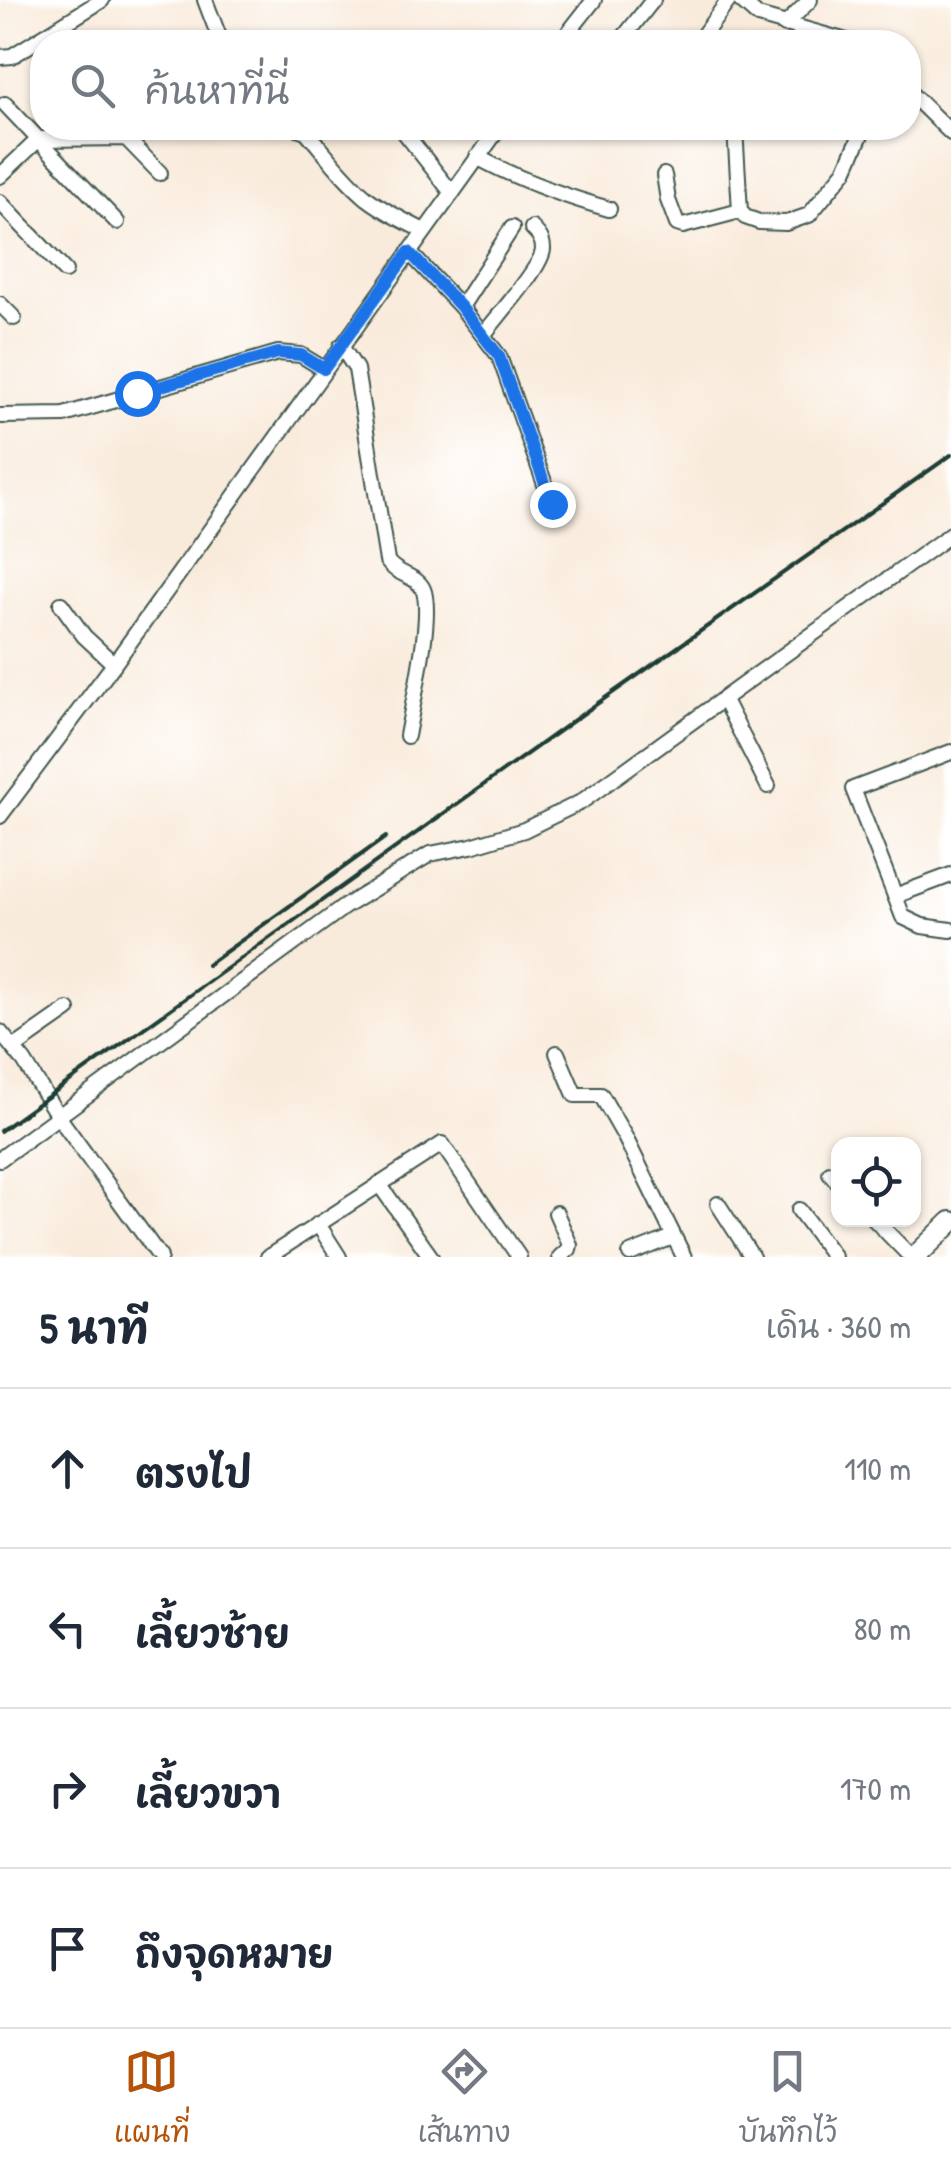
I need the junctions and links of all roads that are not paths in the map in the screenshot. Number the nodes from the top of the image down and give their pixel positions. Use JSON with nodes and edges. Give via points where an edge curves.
{"nodes":[{"id":1,"x":102,"y":0,"type":"edge"},
{"id":2,"x":205,"y":0,"type":"edge"},
{"id":3,"x":594,"y":0,"type":"edge"},
{"id":4,"x":653,"y":0,"type":"edge"},
{"id":5,"x":730,"y":0,"type":"edge"},
{"id":6,"x":740,"y":0,"type":"edge"},
{"id":7,"x":810,"y":0,"type":"edge"},
{"id":8,"x":785,"y":25,"type":"junction"},
{"id":9,"x":54,"y":30,"type":"edge"},
{"id":10,"x":216,"y":30,"type":"edge"},
{"id":11,"x":570,"y":30,"type":"edge"},
{"id":12,"x":629,"y":30,"type":"edge"},
{"id":13,"x":707,"y":30,"type":"edge"},
{"id":14,"x":804,"y":30,"type":"edge"},
{"id":15,"x":30,"y":45,"type":"edge"},
{"id":16,"x":0,"y":56,"type":"edge"},
{"id":17,"x":5,"y":104,"type":"dead end"},
{"id":18,"x":921,"y":104,"type":"edge"},
{"id":19,"x":30,"y":130,"type":"edge"},
{"id":20,"x":951,"y":133,"type":"edge"},
{"id":21,"x":38,"y":140,"type":"edge"},
{"id":22,"x":40,"y":140,"type":"edge"},
{"id":23,"x":128,"y":140,"type":"edge"},
{"id":24,"x":313,"y":140,"type":"edge"},
{"id":25,"x":410,"y":140,"type":"edge"},
{"id":26,"x":490,"y":140,"type":"edge"},
{"id":27,"x":736,"y":140,"type":"edge"},
{"id":28,"x":859,"y":140,"type":"edge"},
{"id":29,"x":477,"y":158,"type":"junction"},
{"id":30,"x":160,"y":174,"type":"dead end"},
{"id":31,"x":664,"y":175,"type":"dead end"},
{"id":32,"x":0,"y":176,"type":"edge"},
{"id":33,"x":452,"y":193,"type":"junction"},
{"id":34,"x":0,"y":202,"type":"edge"},
{"id":35,"x":609,"y":209,"type":"dead end"},
{"id":36,"x":740,"y":211,"type":"junction"},
{"id":37,"x":117,"y":222,"type":"dead end"},
{"id":38,"x":512,"y":228,"type":"dead end"},
{"id":39,"x":532,"y":228,"type":"dead end"},
{"id":40,"x":424,"y":231,"type":"junction"},
{"id":41,"x":409,"y":252,"type":"junction"},
{"id":42,"x":65,"y":270,"type":"dead end"},
{"id":43,"x":0,"y":304,"type":"edge"},
{"id":44,"x":461,"y":307,"type":"junction"},
{"id":45,"x":14,"y":318,"type":"dead end"},
{"id":46,"x":484,"y":334,"type":"junction"},
{"id":47,"x":341,"y":346,"type":"junction"},
{"id":48,"x":324,"y":369,"type":"junction"},
{"id":49,"x":0,"y":416,"type":"edge"},
{"id":50,"x":552,"y":504,"type":"dead end"},
{"id":51,"x":951,"y":534,"type":"edge"},
{"id":52,"x":61,"y":604,"type":"dead end"},
{"id":53,"x":114,"y":664,"type":"junction"},
{"id":54,"x":724,"y":700,"type":"junction"},
{"id":55,"x":407,"y":736,"type":"dead end"},
{"id":56,"x":951,"y":752,"type":"edge"},
{"id":57,"x":768,"y":786,"type":"dead end"},
{"id":58,"x":2,"y":809,"type":"edge"},
{"id":59,"x":951,"y":875,"type":"edge"},
{"id":60,"x":895,"y":896,"type":"junction"},
{"id":61,"x":951,"y":930,"type":"edge"},
{"id":62,"x":68,"y":1010,"type":"dead end"},
{"id":63,"x":0,"y":1032,"type":"edge"},
{"id":64,"x":15,"y":1047,"type":"junction"},
{"id":65,"x":557,"y":1052,"type":"dead end"},
{"id":66,"x":58,"y":1116,"type":"junction"},
{"id":67,"x":0,"y":1159,"type":"edge"},
{"id":68,"x":379,"y":1184,"type":"junction"},
{"id":69,"x":718,"y":1204,"type":"dead end"},
{"id":70,"x":799,"y":1210,"type":"dead end"},
{"id":71,"x":556,"y":1213,"type":"dead end"},
{"id":72,"x":951,"y":1222,"type":"edge"},
{"id":73,"x":318,"y":1224,"type":"junction"},
{"id":74,"x":882,"y":1227,"type":"edge"},
{"id":75,"x":673,"y":1236,"type":"junction"},
{"id":76,"x":630,"y":1254,"type":"dead end"},
{"id":77,"x":160,"y":1257,"type":"edge"},
{"id":78,"x":268,"y":1257,"type":"edge"},
{"id":79,"x":339,"y":1257,"type":"edge"},
{"id":80,"x":430,"y":1257,"type":"edge"},
{"id":81,"x":520,"y":1257,"type":"edge"},
{"id":82,"x":560,"y":1257,"type":"edge"},
{"id":83,"x":684,"y":1257,"type":"edge"},
{"id":84,"x":752,"y":1257,"type":"edge"},
{"id":85,"x":834,"y":1257,"type":"edge"},
{"id":86,"x":913,"y":1257,"type":"edge"}],
"edges":[{"from":1,"to":9,"type":"street"},
{"from":2,"to":10,"type":"street"},
{"from":3,"to":11,"type":"street"},
{"from":4,"to":12,"type":"street"},
{"from":5,"to":13,"type":"street"},
{"from":6,"to":8,"type":"street","via":[[758,16]]},
{"from":7,"to":8,"type":"street"},
{"from":8,"to":14,"type":"street"},
{"from":15,"to":16,"type":"street"},
{"from":17,"to":19,"type":"street"},
{"from":18,"to":20,"type":"street"},
{"from":21,"to":32,"type":"street"},
{"from":22,"to":37,"type":"street"},
{"from":23,"to":30,"type":"street"},
{"from":24,"to":40,"type":"street","via":[[368,198]]},
{"from":25,"to":33,"type":"street"},
{"from":26,"to":29,"type":"street"},
{"from":27,"to":36,"type":"street"},
{"from":28,"to":36,"type":"street","via":[[846,171],[809,215],[786,224],[759,222]]},
{"from":29,"to":33,"type":"street"},
{"from":29,"to":35,"type":"street"},
{"from":31,"to":36,"type":"street","via":[[677,224]]},
{"from":33,"to":40,"type":"street"},
{"from":34,"to":42,"type":"street"},
{"from":38,"to":44,"type":"street"},
{"from":39,"to":46,"type":"street","via":[[543,245],[541,261]]},
{"from":40,"to":41,"type":"street"},
{"from":41,"to":44,"type":"street"},
{"from":41,"to":47,"type":"street"},
{"from":43,"to":45,"type":"street"},
{"from":44,"to":46,"type":"street"},
{"from":46,"to":50,"type":"street","via":[[505,370]]},
{"from":47,"to":48,"type":"street"},
{"from":47,"to":55,"type":"street","via":[[356,369],[387,561],[415,579],[425,598]]},
{"from":48,"to":49,"type":"street","via":[[301,355],[278,353],[64,415]]},
{"from":48,"to":53,"type":"street"},
{"from":51,"to":54,"type":"street"},
{"from":52,"to":53,"type":"street"},
{"from":53,"to":58,"type":"street"},
{"from":54,"to":57,"type":"street"},
{"from":54,"to":66,"type":"street","via":[[582,802],[524,830],[430,854],[344,907]]},
{"from":56,"to":60,"type":"street","via":[[853,789]]},
{"from":59,"to":60,"type":"street"},
{"from":60,"to":61,"type":"street","via":[[903,917]]},
{"from":62,"to":64,"type":"street"},
{"from":63,"to":64,"type":"street"},
{"from":64,"to":66,"type":"street"},
{"from":65,"to":75,"type":"street","via":[[574,1095],[602,1095]]},
{"from":66,"to":67,"type":"street"},
{"from":66,"to":77,"type":"street"},
{"from":68,"to":73,"type":"street"},
{"from":68,"to":80,"type":"street"},
{"from":68,"to":81,"type":"street","via":[[442,1144]]},
{"from":69,"to":84,"type":"street"},
{"from":70,"to":85,"type":"street"},
{"from":71,"to":82,"type":"street","via":[[570,1245]]},
{"from":72,"to":86,"type":"highway"},
{"from":73,"to":78,"type":"street"},
{"from":73,"to":79,"type":"street"},
{"from":74,"to":86,"type":"street"},
{"from":75,"to":76,"type":"street"},
{"from":75,"to":83,"type":"street"}]}
